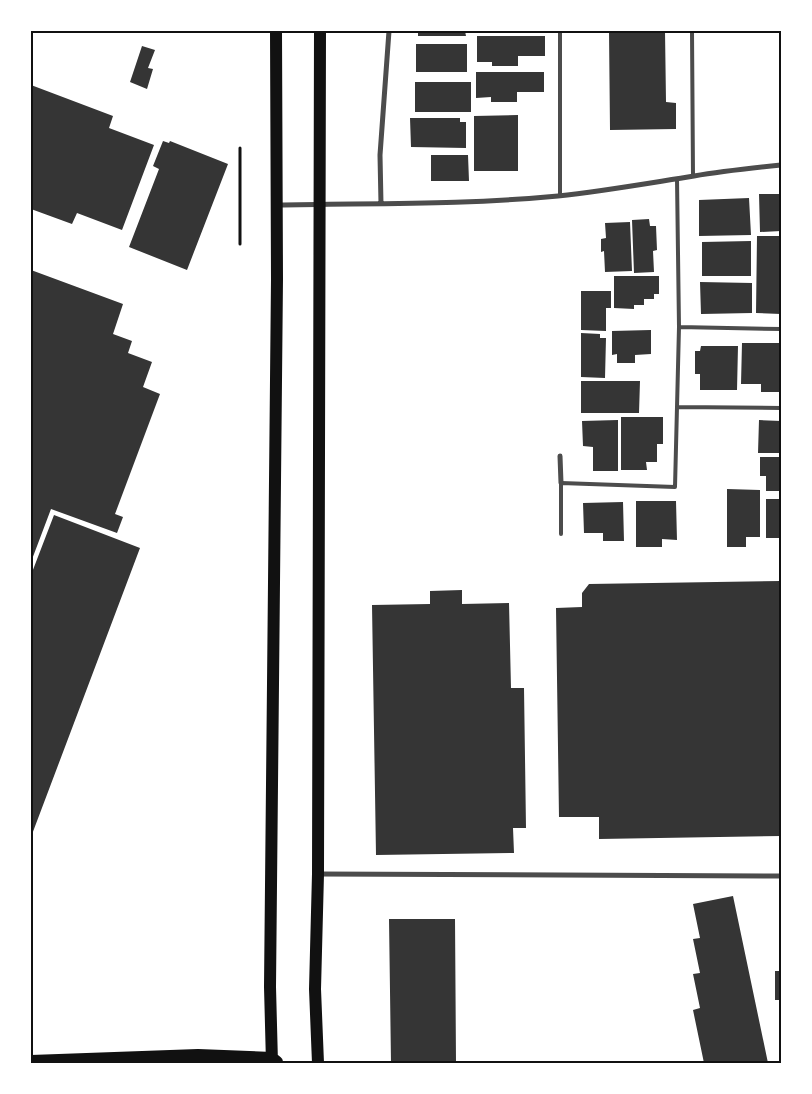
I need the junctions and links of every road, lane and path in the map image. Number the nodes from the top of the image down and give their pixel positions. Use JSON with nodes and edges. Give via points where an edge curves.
{"nodes":[{"id":1,"x":276,"y":31,"type":"edge"},
{"id":2,"x":320,"y":31,"type":"edge"},
{"id":3,"x":389,"y":31,"type":"edge"},
{"id":4,"x":560,"y":31,"type":"edge"},
{"id":5,"x":692,"y":31,"type":"edge"},
{"id":6,"x":240,"y":148,"type":"dead end"},
{"id":7,"x":781,"y":165,"type":"edge"},
{"id":8,"x":693,"y":176,"type":"junction"},
{"id":9,"x":677,"y":179,"type":"junction"},
{"id":10,"x":560,"y":196,"type":"junction"},
{"id":11,"x":320,"y":204,"type":"junction"},
{"id":12,"x":381,"y":204,"type":"junction"},
{"id":13,"x":277,"y":206,"type":"junction"},
{"id":14,"x":240,"y":244,"type":"dead end"},
{"id":15,"x":679,"y":327,"type":"junction"},
{"id":16,"x":781,"y":329,"type":"edge"},
{"id":17,"x":677,"y":408,"type":"junction"},
{"id":18,"x":781,"y":408,"type":"edge"},
{"id":19,"x":560,"y":456,"type":"dead end"},
{"id":20,"x":561,"y":483,"type":"junction"},
{"id":21,"x":561,"y":534,"type":"dead end"},
{"id":22,"x":318,"y":874,"type":"junction"},
{"id":23,"x":781,"y":876,"type":"edge"},
{"id":24,"x":31,"y":1061,"type":"edge"},
{"id":25,"x":274,"y":1061,"type":"edge"},
{"id":26,"x":318,"y":1063,"type":"edge"}],
"edges":[{"from":1,"to":13,"type":"main road"},
{"from":2,"to":11,"type":"main road"},
{"from":3,"to":12,"type":"street","via":[[380,155]]},
{"from":4,"to":10,"type":"lane"},
{"from":5,"to":8,"type":"lane"},
{"from":6,"to":14,"type":"path"},
{"from":7,"to":8,"type":"street"},
{"from":8,"to":9,"type":"street"},
{"from":9,"to":10,"type":"street"},
{"from":9,"to":15,"type":"lane"},
{"from":10,"to":12,"type":"street"},
{"from":11,"to":12,"type":"street"},
{"from":11,"to":13,"type":"street"},
{"from":11,"to":22,"type":"main road"},
{"from":13,"to":25,"type":"main road","via":[[270,967]]},
{"from":15,"to":16,"type":"lane"},
{"from":15,"to":17,"type":"lane"},
{"from":17,"to":18,"type":"lane"},
{"from":17,"to":20,"type":"lane","via":[[675,486]]},
{"from":19,"to":20,"type":"street"},
{"from":20,"to":21,"type":"lane"},
{"from":22,"to":23,"type":"street"},
{"from":22,"to":26,"type":"main road","via":[[315,989]]},
{"from":24,"to":25,"type":"main road","via":[[198,1055]]}]}
